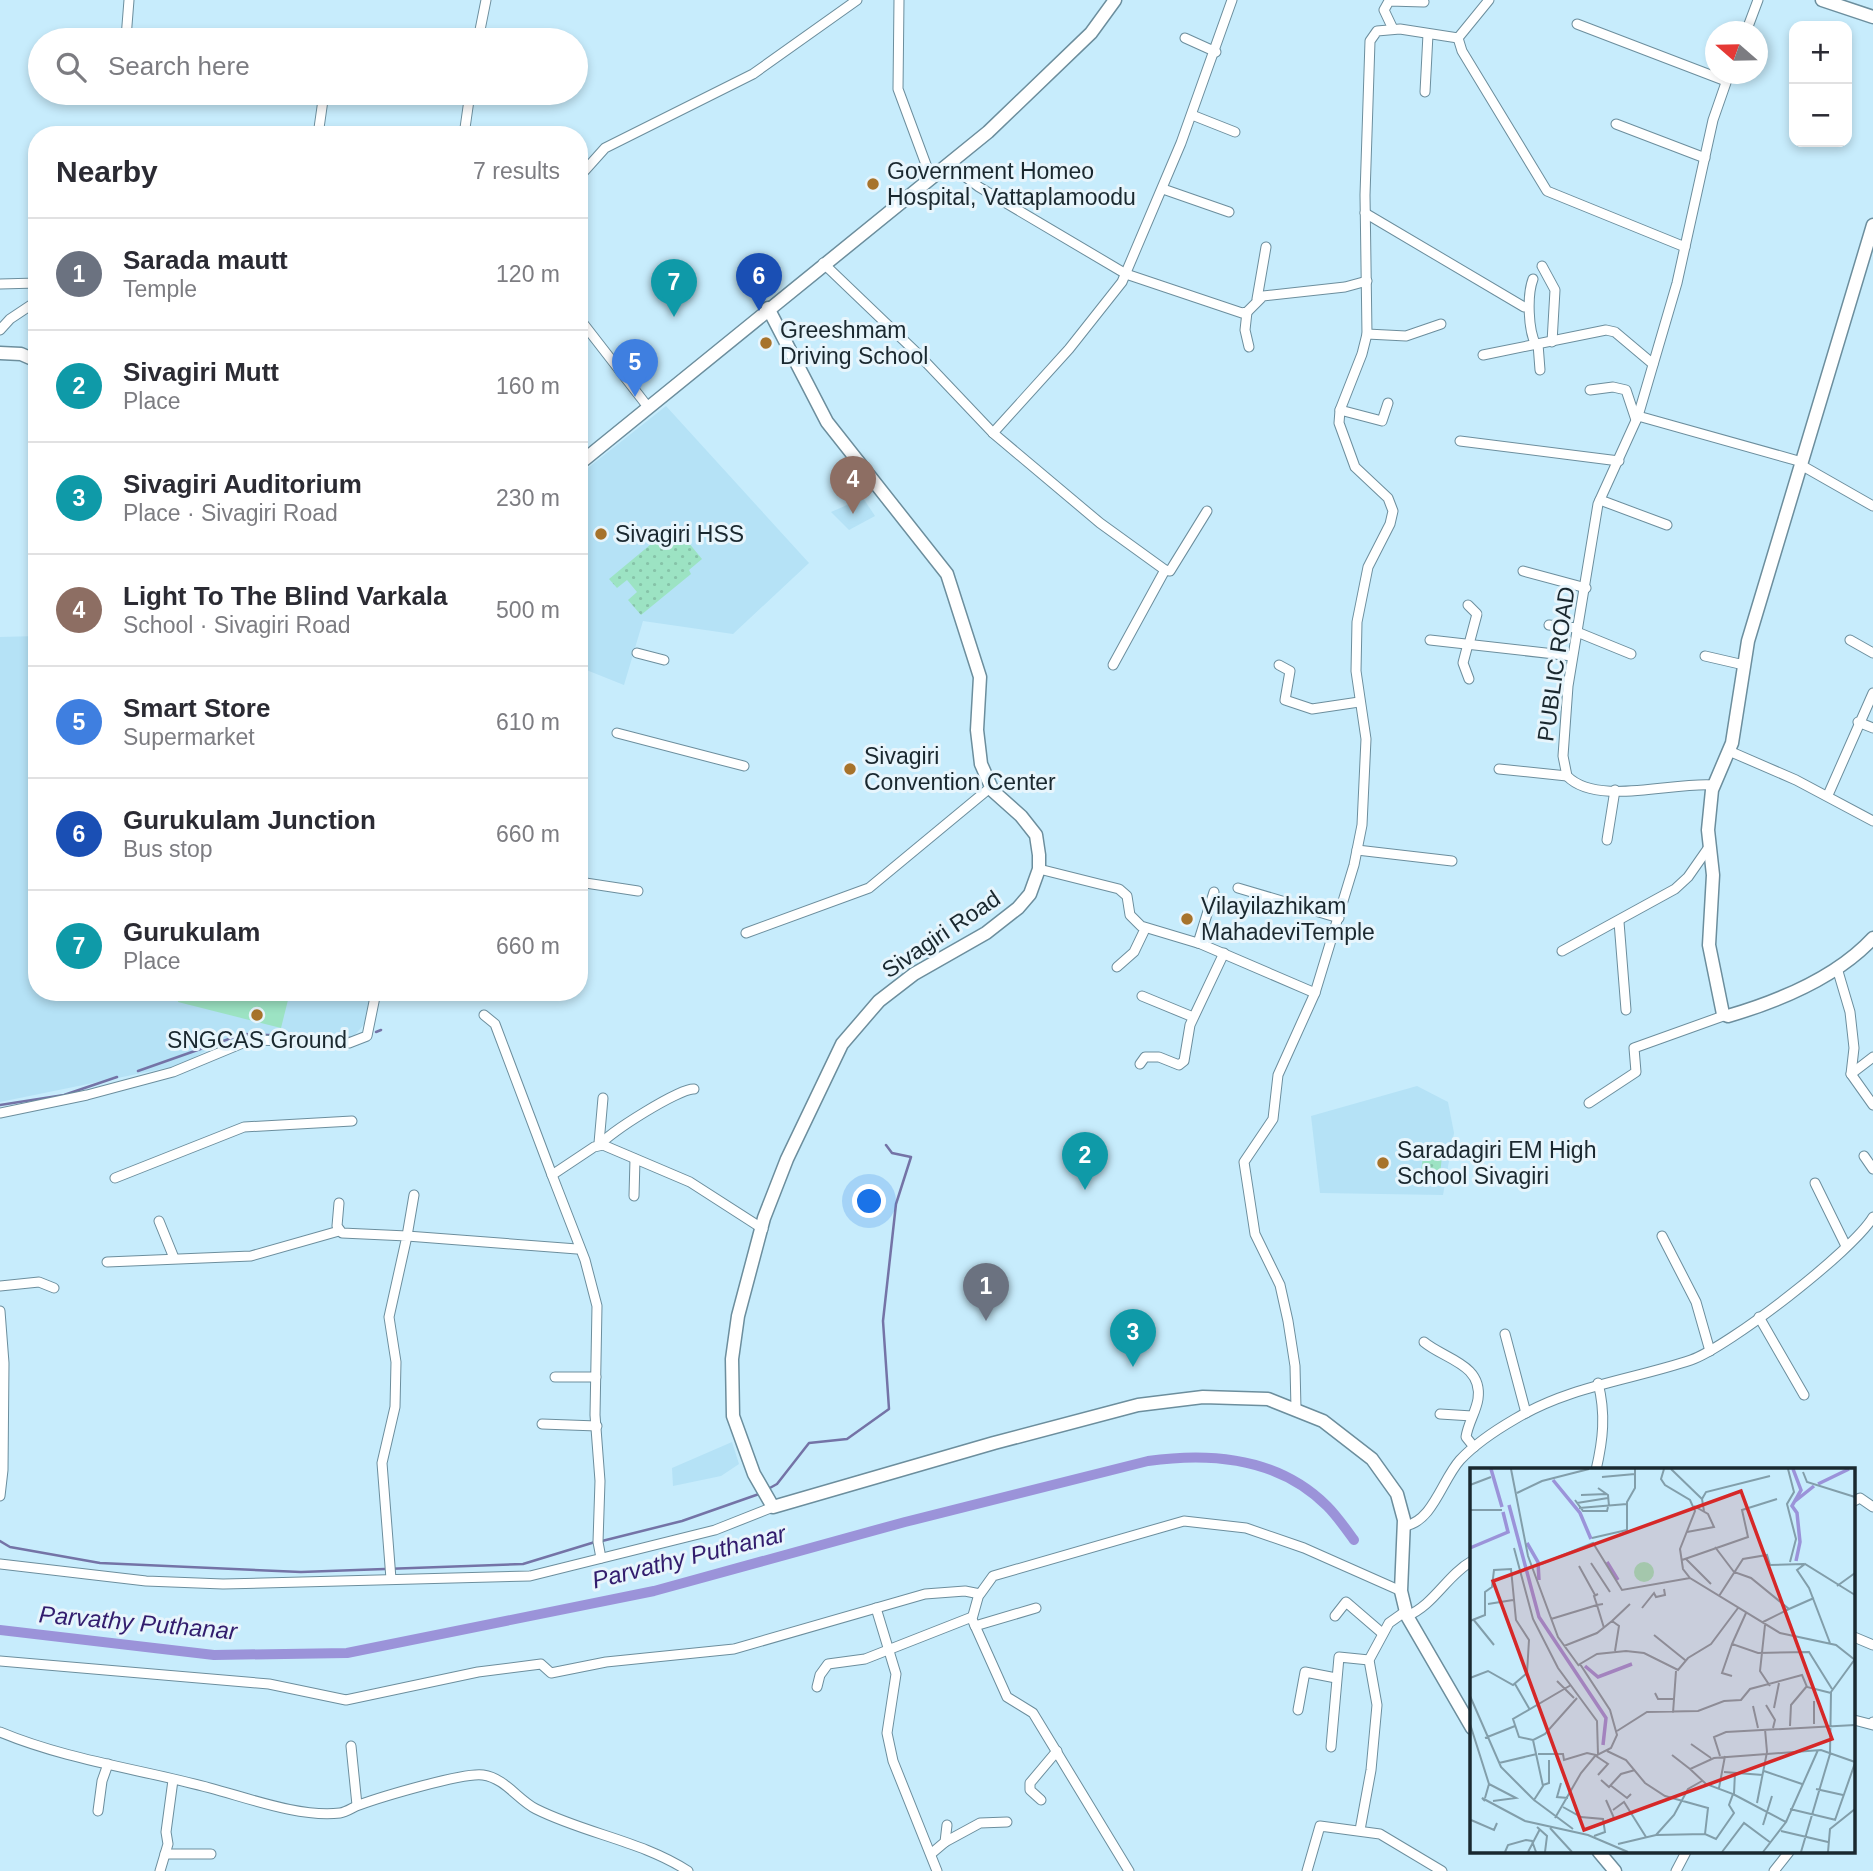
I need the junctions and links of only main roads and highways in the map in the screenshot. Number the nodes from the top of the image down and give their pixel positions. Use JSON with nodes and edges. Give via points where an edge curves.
{"nodes":[{"id":1,"x":1115,"y":0,"type":"edge"},
{"id":2,"x":1822,"y":0,"type":"edge"},
{"id":3,"x":1873,"y":17,"type":"edge"},
{"id":4,"x":1873,"y":225,"type":"edge"},
{"id":5,"x":768,"y":308,"type":"junction"},
{"id":6,"x":0,"y":353,"type":"edge"},
{"id":7,"x":28,"y":357,"type":"edge"},
{"id":8,"x":588,"y":457,"type":"edge"},
{"id":9,"x":1873,"y":938,"type":"edge"},
{"id":10,"x":1470,"y":1724,"type":"edge"},
{"id":11,"x":1601,"y":1854,"type":"edge"},
{"id":12,"x":1615,"y":1871,"type":"edge"}],
"edges":[{"from":1,"to":5,"type":"main road","via":[[1091,33],[1037,88]]},
{"from":2,"to":3,"type":"main road"},
{"from":4,"to":9,"type":"main road","via":[[1782,522],[1744,665],[1729,751],[1714,785],[1709,819],[1713,875],[1709,945],[1723,1014],[1766,1005],[1837,968]]},
{"from":5,"to":8,"type":"main road"},
{"from":5,"to":10,"type":"main road","name":"Sivagiri Road","via":[[827,422],[947,574],[980,677],[977,730],[981,764],[991,787],[1036,835],[1039,869],[1030,894],[1018,908],[986,933],[905,981],[879,1002],[842,1044],[787,1159],[764,1218],[738,1316],[732,1359],[733,1416],[754,1474],[773,1507],[1138,1405],[1203,1397],[1268,1399],[1323,1421],[1371,1460],[1397,1494],[1405,1526],[1401,1591],[1407,1613]]},
{"from":6,"to":7,"type":"main road"},
{"from":11,"to":12,"type":"main road"}]}
